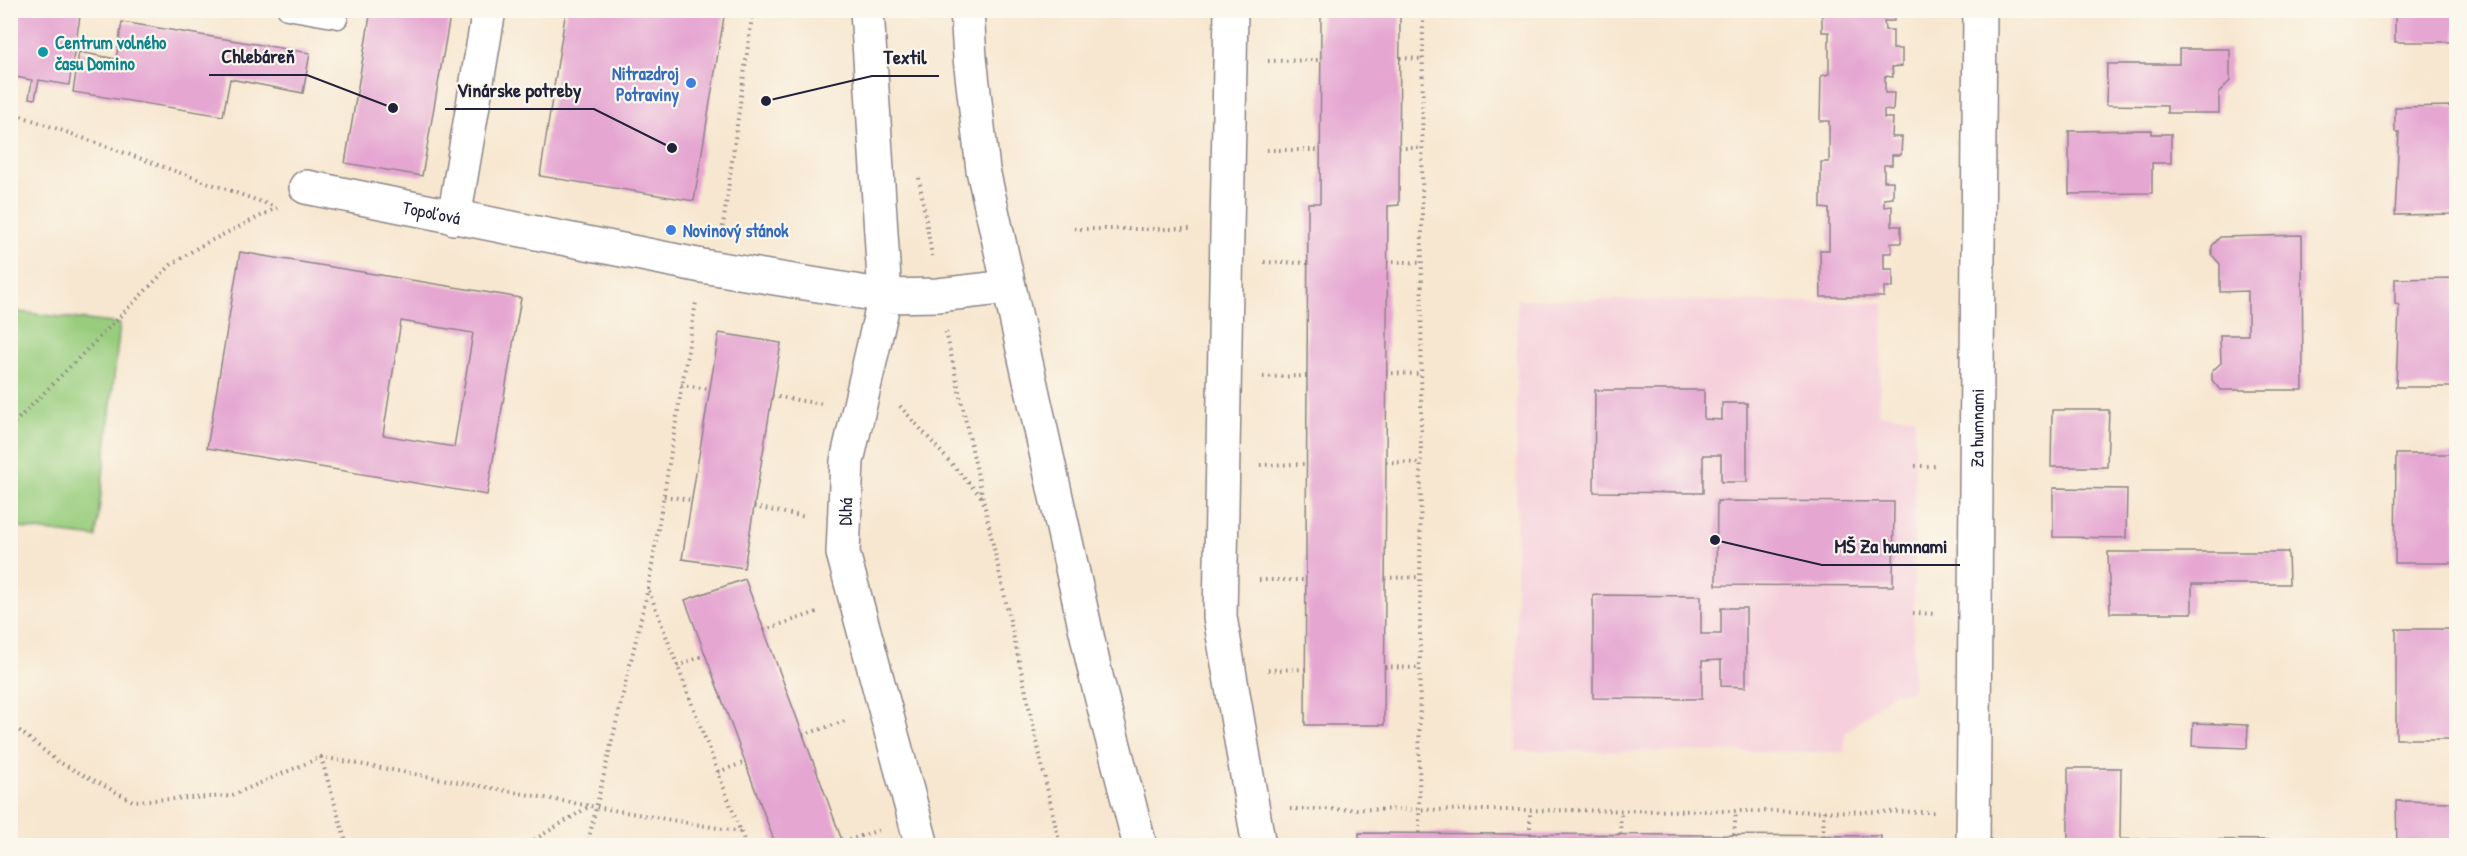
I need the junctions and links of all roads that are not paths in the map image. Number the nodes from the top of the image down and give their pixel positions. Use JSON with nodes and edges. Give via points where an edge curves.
{"nodes":[{"id":1,"x":288,"y":10,"type":"edge"},
{"id":2,"x":340,"y":10,"type":"edge"},
{"id":3,"x":489,"y":10,"type":"edge"},
{"id":4,"x":867,"y":10,"type":"edge"},
{"id":5,"x":967,"y":10,"type":"edge"},
{"id":6,"x":1231,"y":10,"type":"edge"},
{"id":7,"x":1980,"y":10,"type":"edge"},
{"id":8,"x":306,"y":187,"type":"road end"},
{"id":9,"x":454,"y":218,"type":"junction"},
{"id":10,"x":1009,"y":287,"type":"junction"},
{"id":11,"x":885,"y":296,"type":"junction"},
{"id":12,"x":922,"y":846,"type":"edge"},
{"id":13,"x":1140,"y":846,"type":"edge"},
{"id":14,"x":1259,"y":846,"type":"edge"},
{"id":15,"x":1973,"y":846,"type":"edge"}],
"edges":[{"from":1,"to":2,"type":"lane","via":[[338,19]]},
{"from":3,"to":9,"type":"street"},
{"from":4,"to":11,"type":"street","name":"Dlhá"},
{"from":5,"to":10,"type":"street","via":[[983,170]]},
{"from":6,"to":14,"type":"street","via":[[1220,617]]},
{"from":7,"to":15,"type":"street","name":"Za humnami"},
{"from":8,"to":9,"type":"street","name":"Topoľová"},
{"from":9,"to":11,"type":"street","name":"Topoľová"},
{"from":10,"to":11,"type":"street"},
{"from":10,"to":13,"type":"street","via":[[1096,676]]},
{"from":11,"to":12,"type":"street","name":"Dlhá","via":[[847,461],[843,553]]}]}
